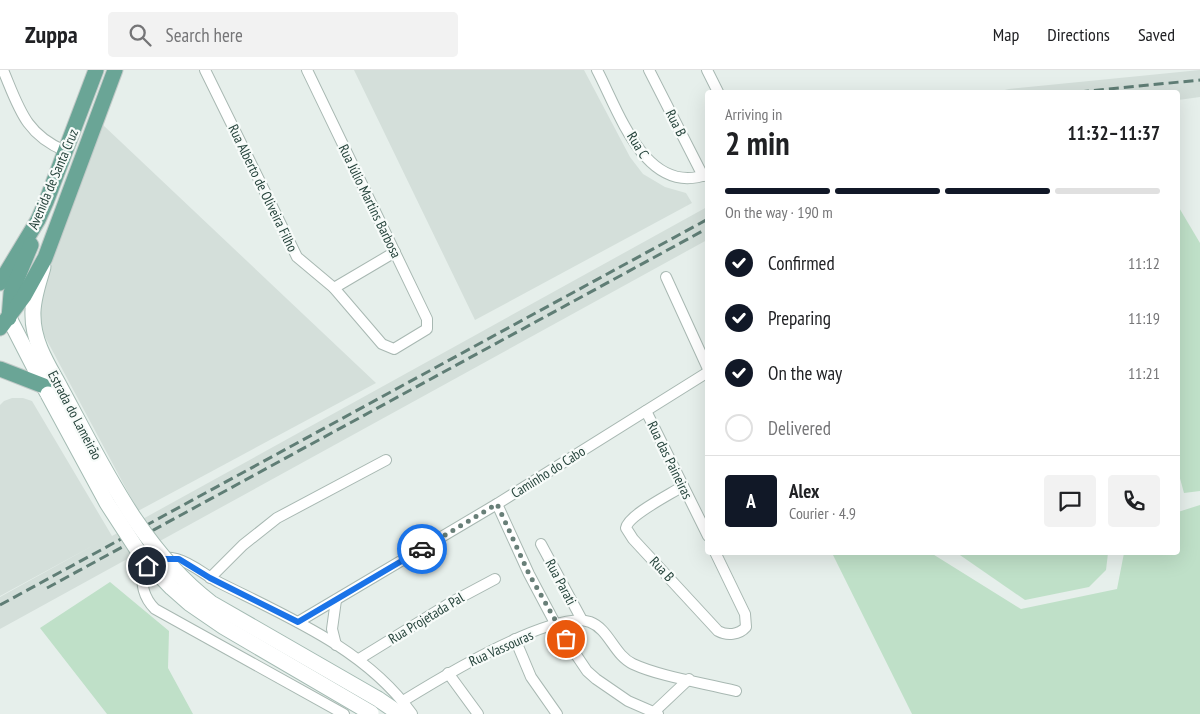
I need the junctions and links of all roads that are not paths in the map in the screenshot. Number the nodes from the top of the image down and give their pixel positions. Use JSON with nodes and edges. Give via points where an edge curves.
{"nodes":[{"id":1,"x":2,"y":70,"type":"edge"},
{"id":2,"x":96,"y":70,"type":"edge"},
{"id":3,"x":114,"y":70,"type":"edge"},
{"id":4,"x":205,"y":70,"type":"edge"},
{"id":5,"x":307,"y":70,"type":"edge"},
{"id":6,"x":597,"y":70,"type":"edge"},
{"id":7,"x":649,"y":70,"type":"edge"},
{"id":8,"x":706,"y":70,"type":"edge"},
{"id":9,"x":717,"y":90,"type":"edge"},
{"id":10,"x":66,"y":151,"type":"junction"},
{"id":11,"x":705,"y":175,"type":"edge"},
{"id":12,"x":38,"y":220,"type":"junction"},
{"id":13,"x":395,"y":252,"type":"junction"},
{"id":14,"x":45,"y":258,"type":"junction"},
{"id":15,"x":666,"y":277,"type":"dead end"},
{"id":16,"x":0,"y":283,"type":"edge"},
{"id":17,"x":334,"y":288,"type":"junction"},
{"id":18,"x":4,"y":323,"type":"edge"},
{"id":19,"x":403,"y":345,"type":"joint"},
{"id":20,"x":705,"y":364,"type":"edge"},
{"id":21,"x":0,"y":369,"type":"edge"},
{"id":22,"x":705,"y":373,"type":"edge"},
{"id":23,"x":51,"y":389,"type":"junction"},
{"id":24,"x":646,"y":411,"type":"junction"},
{"id":25,"x":386,"y":460,"type":"dead end"},
{"id":26,"x":683,"y":486,"type":"junction"},
{"id":27,"x":497,"y":504,"type":"junction"},
{"id":28,"x":705,"y":530,"type":"edge"},
{"id":29,"x":541,"y":544,"type":"dead end"},
{"id":30,"x":716,"y":555,"type":"edge"},
{"id":31,"x":210,"y":578,"type":"junction"},
{"id":32,"x":495,"y":579,"type":"dead end"},
{"id":33,"x":336,"y":600,"type":"junction"},
{"id":34,"x":582,"y":620,"type":"junction"},
{"id":35,"x":298,"y":622,"type":"junction"},
{"id":36,"x":556,"y":625,"type":"junction"},
{"id":37,"x":516,"y":639,"type":"junction"},
{"id":38,"x":336,"y":646,"type":"junction"},
{"id":39,"x":359,"y":659,"type":"junction"},
{"id":40,"x":448,"y":673,"type":"junction"},
{"id":41,"x":689,"y":679,"type":"junction"},
{"id":42,"x":736,"y":691,"type":"dead end"},
{"id":43,"x":402,"y":708,"type":"edge"},
{"id":44,"x":372,"y":713,"type":"edge"},
{"id":45,"x":656,"y":713,"type":"edge"},
{"id":46,"x":344,"y":714,"type":"edge"},
{"id":47,"x":412,"y":714,"type":"edge"},
{"id":48,"x":478,"y":714,"type":"edge"},
{"id":49,"x":556,"y":714,"type":"edge"}],
"edges":[{"from":1,"to":10,"type":"street","via":[[30,126],[48,144]]},
{"from":2,"to":10,"type":"main road","name":"Avenida de Santa Cruz"},
{"from":3,"to":14,"type":"main road","name":"Avenida de Santa Cruz"},
{"from":4,"to":17,"type":"street","name":"Rua Alberto de Oliveira Filho","via":[[297,257]]},
{"from":5,"to":13,"type":"street","name":"Rua Júlio Martins Barbosa"},
{"from":6,"to":11,"type":"street","name":"Rua C","via":[[647,161],[679,179]]},
{"from":7,"to":11,"type":"street","name":"Rua B"},
{"from":8,"to":9,"type":"street"},
{"from":10,"to":12,"type":"main road","name":"Avenida de Santa Cruz"},
{"from":12,"to":16,"type":"main road","name":"Avenida de Santa Cruz"},
{"from":12,"to":18,"type":"main road","via":[[31,248],[11,293]]},
{"from":13,"to":17,"type":"street"},
{"from":13,"to":19,"type":"street","name":"Rua Júlio Martins Barbosa","via":[[428,327]]},
{"from":14,"to":18,"type":"main road","name":"Avenida de Santa Cruz"},
{"from":14,"to":23,"type":"main road","name":"Estrada do Lameirão","via":[[33,322]]},
{"from":15,"to":20,"type":"street"},
{"from":17,"to":19,"type":"street","name":"Rua Alberto de Oliveira Filho","via":[[382,344],[394,349]]},
{"from":18,"to":23,"type":"main road","name":"Estrada do Lameirão"},
{"from":21,"to":23,"type":"main road"},
{"from":22,"to":24,"type":"street","name":"Caminho do Cabo"},
{"from":23,"to":43,"type":"main road","name":"Estrada do Lameirão","bridge":true,"via":[[157,551],[188,586],[211,603],[378,699]]},
{"from":23,"to":44,"type":"main road","name":"Estrada do Lameirão","bridge":true,"via":[[112,511],[142,557],[172,588],[224,627]]},
{"from":24,"to":26,"type":"street","name":"Rua das Paineiras"},
{"from":24,"to":27,"type":"street","name":"Caminho do Cabo"},
{"from":25,"to":31,"type":"street","via":[[277,518],[243,545]]},
{"from":26,"to":28,"type":"street","name":"Rua das Paineiras"},
{"from":26,"to":30,"type":"street","name":"Rua B","via":[[635,516],[626,528],[718,631],[728,634],[746,627],[745,614]]},
{"from":27,"to":33,"type":"street","name":"Caminho do Cabo"},
{"from":27,"to":36,"type":"street"},
{"from":29,"to":34,"type":"street","name":"Rua Parati"},
{"from":31,"to":35,"type":"street","name":"Estrada do Lameirão"},
{"from":31,"to":46,"type":"street","name":"Estrada do Lameirão","via":[[179,559],[159,559],[147,566],[142,590],[155,609]]},
{"from":32,"to":39,"type":"street","name":"Rua Projetada Pal"},
{"from":33,"to":35,"type":"street","name":"Caminho do Cabo"},
{"from":33,"to":38,"type":"street","via":[[332,629]]},
{"from":34,"to":36,"type":"street","name":"Rua Vassouras"},
{"from":34,"to":41,"type":"street","via":[[596,625],[617,652],[633,663]]},
{"from":35,"to":38,"type":"street","name":"Estrada do Lameirão"},
{"from":36,"to":37,"type":"street","name":"Rua Vassouras"},
{"from":36,"to":45,"type":"street","via":[[596,679],[628,701]]},
{"from":37,"to":40,"type":"street","name":"Rua Vassouras"},
{"from":37,"to":49,"type":"street","via":[[531,677]]},
{"from":38,"to":39,"type":"street","name":"Estrada do Lameirão"},
{"from":39,"to":43,"type":"street","name":"Estrada do Lameirão"},
{"from":40,"to":43,"type":"street","name":"Rua Vassouras"},
{"from":40,"to":48,"type":"street"},
{"from":41,"to":42,"type":"street"},
{"from":41,"to":45,"type":"street"},
{"from":43,"to":47,"type":"street","name":"Estrada do Lameirão"}]}
